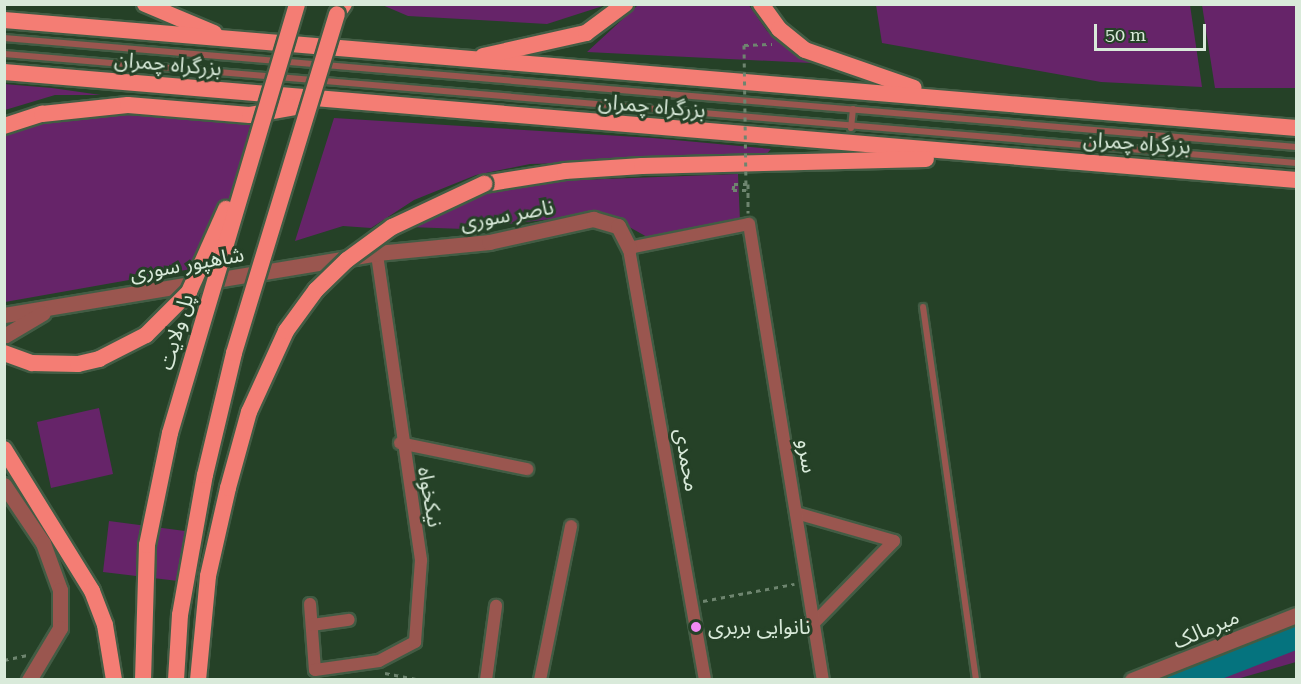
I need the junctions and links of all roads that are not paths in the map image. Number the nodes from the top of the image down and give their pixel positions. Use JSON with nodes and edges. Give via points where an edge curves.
{"nodes":[{"id":1,"x":145,"y":4,"type":"edge"},
{"id":2,"x":295,"y":4,"type":"edge"},
{"id":3,"x":626,"y":4,"type":"edge"},
{"id":4,"x":761,"y":4,"type":"edge"},
{"id":5,"x":340,"y":8,"type":"edge"},
{"id":6,"x":4,"y":20,"type":"edge"},
{"id":7,"x":4,"y":38,"type":"edge"},
{"id":8,"x":231,"y":40,"type":"junction"},
{"id":9,"x":4,"y":54,"type":"edge"},
{"id":10,"x":462,"y":60,"type":"junction"},
{"id":11,"x":4,"y":72,"type":"edge"},
{"id":12,"x":937,"y":96,"type":"junction"},
{"id":13,"x":328,"y":101,"type":"junction"},
{"id":14,"x":853,"y":109,"type":"junction"},
{"id":15,"x":4,"y":126,"type":"edge"},
{"id":16,"x":851,"y":128,"type":"junction"},
{"id":17,"x":1296,"y":128,"type":"edge"},
{"id":18,"x":1296,"y":147,"type":"edge"},
{"id":19,"x":252,"y":151,"type":"junction"},
{"id":20,"x":962,"y":154,"type":"junction"},
{"id":21,"x":1296,"y":164,"type":"edge"},
{"id":22,"x":1296,"y":180,"type":"edge"},
{"id":23,"x":629,"y":248,"type":"junction"},
{"id":24,"x":376,"y":253,"type":"junction"},
{"id":25,"x":923,"y":307,"type":"dead end"},
{"id":26,"x":49,"y":309,"type":"junction"},
{"id":27,"x":4,"y":315,"type":"edge"},
{"id":28,"x":4,"y":336,"type":"edge"},
{"id":29,"x":4,"y":353,"type":"edge"},
{"id":30,"x":400,"y":443,"type":"junction"},
{"id":31,"x":4,"y":449,"type":"edge"},
{"id":32,"x":527,"y":469,"type":"dead end"},
{"id":33,"x":4,"y":485,"type":"edge"},
{"id":34,"x":796,"y":513,"type":"junction"},
{"id":35,"x":571,"y":526,"type":"dead end"},
{"id":36,"x":310,"y":604,"type":"dead end"},
{"id":37,"x":496,"y":606,"type":"dead end"},
{"id":38,"x":1296,"y":615,"type":"edge"},
{"id":39,"x":349,"y":620,"type":"dead end"},
{"id":40,"x":814,"y":623,"type":"junction"},
{"id":41,"x":312,"y":625,"type":"junction"},
{"id":42,"x":29,"y":680,"type":"edge"},
{"id":43,"x":114,"y":680,"type":"edge"},
{"id":44,"x":143,"y":680,"type":"edge"},
{"id":45,"x":176,"y":680,"type":"edge"},
{"id":46,"x":198,"y":680,"type":"edge"},
{"id":47,"x":486,"y":680,"type":"edge"},
{"id":48,"x":540,"y":680,"type":"edge"},
{"id":49,"x":705,"y":680,"type":"edge"},
{"id":50,"x":823,"y":680,"type":"edge"},
{"id":51,"x":976,"y":680,"type":"edge"},
{"id":52,"x":1131,"y":680,"type":"edge"}],
"edges":[{"from":1,"to":8,"type":"highway"},
{"from":2,"to":19,"type":"highway","name":"پل ولایت","bridge":true},
{"from":3,"to":10,"type":"highway","via":[[586,33]]},
{"from":4,"to":12,"type":"highway","via":[[779,29],[805,50]]},
{"from":5,"to":45,"type":"highway","bridge":true,"via":[[226,387],[180,615]]},
{"from":6,"to":8,"type":"highway","name":"بزرگراه چمران"},
{"from":7,"to":14,"type":"lane"},
{"from":8,"to":10,"type":"highway","name":"بزرگراه چمران"},
{"from":9,"to":16,"type":"lane"},
{"from":10,"to":12,"type":"highway","name":"بزرگراه چمران"},
{"from":11,"to":13,"type":"highway","name":"بزرگراه چمران"},
{"from":12,"to":17,"type":"highway","name":"بزرگراه چمران"},
{"from":13,"to":15,"type":"highway","via":[[250,115],[128,105],[42,114]]},
{"from":13,"to":20,"type":"highway","name":"بزرگراه چمران"},
{"from":14,"to":16,"type":"lane"},
{"from":14,"to":18,"type":"lane"},
{"from":16,"to":21,"type":"lane"},
{"from":19,"to":29,"type":"highway","bridge":true,"via":[[189,292],[146,335],[99,359],[78,363],[32,363]]},
{"from":19,"to":44,"type":"highway","name":"پل ولایت","bridge":true,"via":[[168,444],[147,545]]},
{"from":20,"to":22,"type":"highway","name":"بزرگراه چمران"},
{"from":20,"to":46,"type":"highway","bridge":true,"via":[[908,160],[565,171],[484,184],[436,202],[347,260],[316,290],[286,331],[249,412],[208,576]]},
{"from":23,"to":24,"type":"street","name":"ناصر سوری","via":[[618,226],[602,218],[489,242]]},
{"from":23,"to":34,"type":"street","name":"سرو","via":[[749,224]]},
{"from":23,"to":49,"type":"street","name":"محمدی"},
{"from":24,"to":26,"type":"street","name":"شاهپور سوری"},
{"from":24,"to":30,"type":"street","name":"نیکخواه"},
{"from":25,"to":51,"type":"lane"},
{"from":26,"to":27,"type":"street","name":"شاهپور سوری"},
{"from":26,"to":28,"type":"street"},
{"from":30,"to":32,"type":"street"},
{"from":30,"to":41,"type":"street","name":"نیکخواه","via":[[421,560],[415,642],[379,661],[315,670]]},
{"from":31,"to":43,"type":"highway","via":[[92,591],[105,625]]},
{"from":33,"to":42,"type":"street","via":[[43,543],[60,590],[60,628]]},
{"from":34,"to":40,"type":"street","name":"سرو"},
{"from":34,"to":40,"type":"street","via":[[894,541]]},
{"from":35,"to":48,"type":"street"},
{"from":36,"to":41,"type":"street"},
{"from":37,"to":47,"type":"street"},
{"from":38,"to":52,"type":"street","name":"میرمالک"},
{"from":39,"to":41,"type":"street"},
{"from":40,"to":50,"type":"street","name":"سرو"}]}
